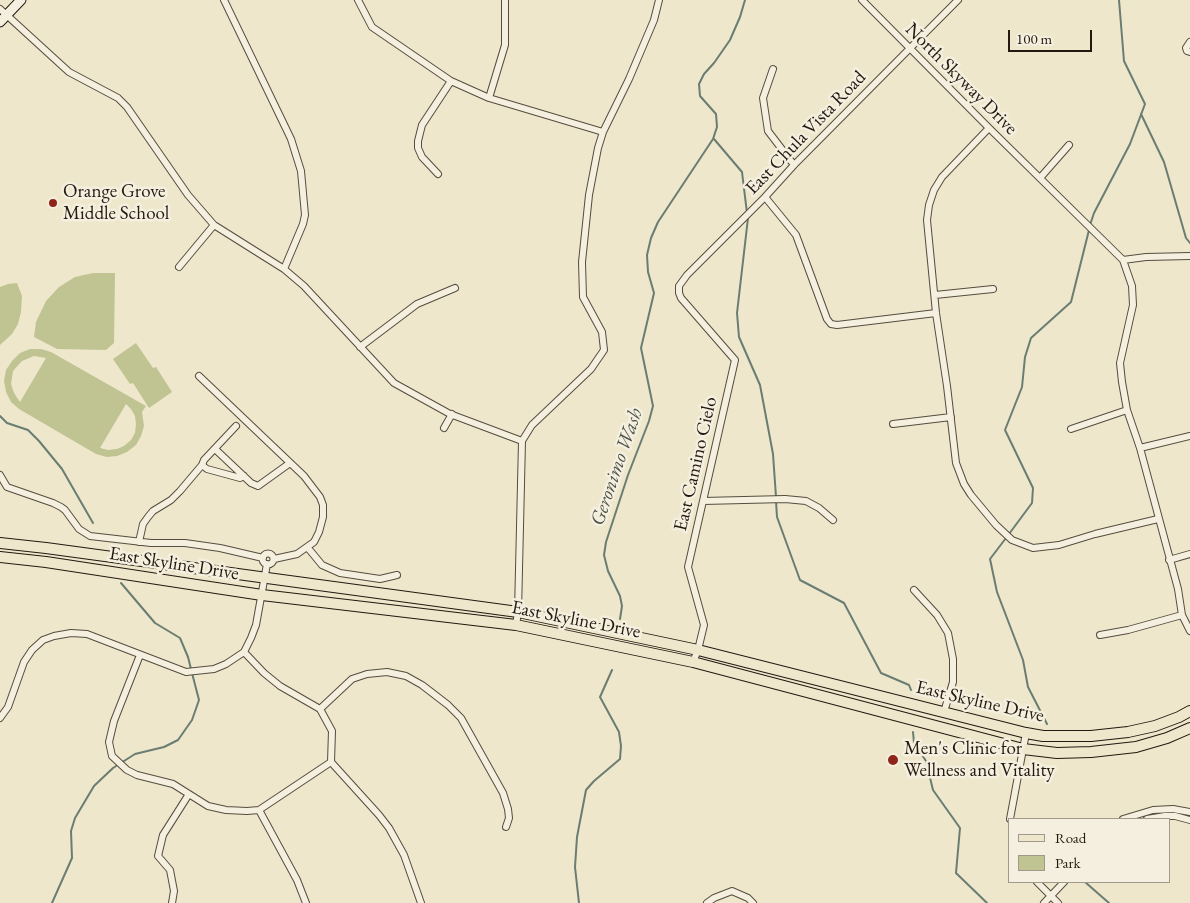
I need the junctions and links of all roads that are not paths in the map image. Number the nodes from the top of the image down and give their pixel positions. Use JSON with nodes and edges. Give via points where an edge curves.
{"nodes":[{"id":1,"x":21,"y":0,"type":"edge"},
{"id":2,"x":224,"y":0,"type":"edge"},
{"id":3,"x":358,"y":0,"type":"edge"},
{"id":4,"x":505,"y":0,"type":"edge"},
{"id":5,"x":659,"y":0,"type":"edge"},
{"id":6,"x":862,"y":0,"type":"edge"},
{"id":7,"x":958,"y":0,"type":"edge"},
{"id":8,"x":4,"y":11,"type":"edge"},
{"id":9,"x":0,"y":22,"type":"edge"},
{"id":10,"x":1190,"y":42,"type":"edge"},
{"id":11,"x":910,"y":50,"type":"junction"},
{"id":12,"x":1190,"y":52,"type":"edge"},
{"id":13,"x":773,"y":69,"type":"dead end"},
{"id":14,"x":451,"y":81,"type":"junction"},
{"id":15,"x":489,"y":98,"type":"junction"},
{"id":16,"x":989,"y":128,"type":"junction"},
{"id":17,"x":603,"y":132,"type":"junction"},
{"id":18,"x":1068,"y":145,"type":"dead end"},
{"id":19,"x":794,"y":166,"type":"junction"},
{"id":20,"x":438,"y":174,"type":"dead end"},
{"id":21,"x":1040,"y":178,"type":"junction"},
{"id":22,"x":764,"y":197,"type":"junction"},
{"id":23,"x":214,"y":225,"type":"junction"},
{"id":24,"x":1190,"y":256,"type":"edge"},
{"id":25,"x":1123,"y":260,"type":"junction"},
{"id":26,"x":179,"y":267,"type":"dead end"},
{"id":27,"x":284,"y":269,"type":"junction"},
{"id":28,"x":455,"y":288,"type":"dead end"},
{"id":29,"x":993,"y":289,"type":"dead end"},
{"id":30,"x":678,"y":290,"type":"joint"},
{"id":31,"x":935,"y":295,"type":"junction"},
{"id":32,"x":936,"y":313,"type":"junction"},
{"id":33,"x":360,"y":347,"type":"junction"},
{"id":34,"x":199,"y":376,"type":"dead end"},
{"id":35,"x":1127,"y":410,"type":"junction"},
{"id":36,"x":452,"y":414,"type":"junction"},
{"id":37,"x":951,"y":418,"type":"junction"},
{"id":38,"x":893,"y":424,"type":"dead end"},
{"id":39,"x":236,"y":426,"type":"dead end"},
{"id":40,"x":444,"y":428,"type":"dead end"},
{"id":41,"x":1071,"y":429,"type":"dead end"},
{"id":42,"x":1190,"y":436,"type":"edge"},
{"id":43,"x":522,"y":441,"type":"junction"},
{"id":44,"x":215,"y":448,"type":"junction"},
{"id":45,"x":1140,"y":448,"type":"junction"},
{"id":46,"x":290,"y":463,"type":"junction"},
{"id":47,"x":202,"y":465,"type":"junction"},
{"id":48,"x":0,"y":475,"type":"edge"},
{"id":49,"x":244,"y":476,"type":"junction"},
{"id":50,"x":3,"y":488,"type":"edge"},
{"id":51,"x":703,"y":501,"type":"junction"},
{"id":52,"x":1158,"y":519,"type":"junction"},
{"id":53,"x":833,"y":520,"type":"dead end"},
{"id":54,"x":139,"y":542,"type":"junction"},
{"id":55,"x":0,"y":543,"type":"edge"},
{"id":56,"x":308,"y":548,"type":"junction"},
{"id":57,"x":1190,"y":554,"type":"edge"},
{"id":58,"x":0,"y":557,"type":"edge"},
{"id":59,"x":1169,"y":560,"type":"junction"},
{"id":60,"x":265,"y":561,"type":"junction"},
{"id":61,"x":397,"y":575,"type":"dead end"},
{"id":62,"x":265,"y":578,"type":"junction"},
{"id":63,"x":914,"y":590,"type":"dead end"},
{"id":64,"x":262,"y":595,"type":"junction"},
{"id":65,"x":518,"y":612,"type":"junction"},
{"id":66,"x":1182,"y":615,"type":"junction"},
{"id":67,"x":516,"y":625,"type":"junction"},
{"id":68,"x":1190,"y":631,"type":"edge"},
{"id":69,"x":1100,"y":635,"type":"dead end"},
{"id":70,"x":698,"y":650,"type":"junction"},
{"id":71,"x":244,"y":652,"type":"junction"},
{"id":72,"x":140,"y":655,"type":"junction"},
{"id":73,"x":692,"y":662,"type":"junction"},
{"id":74,"x":320,"y":709,"type":"junction"},
{"id":75,"x":1190,"y":711,"type":"edge"},
{"id":76,"x":944,"y":712,"type":"junction"},
{"id":77,"x":0,"y":718,"type":"edge"},
{"id":78,"x":1190,"y":728,"type":"edge"},
{"id":79,"x":1026,"y":733,"type":"junction"},
{"id":80,"x":1023,"y":748,"type":"junction"},
{"id":81,"x":330,"y":762,"type":"junction"},
{"id":82,"x":189,"y":794,"type":"junction"},
{"id":83,"x":259,"y":810,"type":"junction"},
{"id":84,"x":1190,"y":812,"type":"edge"},
{"id":85,"x":1010,"y":818,"type":"edge"},
{"id":86,"x":1126,"y":818,"type":"edge"},
{"id":87,"x":1155,"y":818,"type":"edge"},
{"id":88,"x":1190,"y":820,"type":"edge"},
{"id":89,"x":506,"y":827,"type":"dead end"},
{"id":90,"x":1038,"y":883,"type":"edge"},
{"id":91,"x":1063,"y":883,"type":"edge"},
{"id":92,"x":1051,"y":896,"type":"junction"},
{"id":93,"x":172,"y":903,"type":"edge"},
{"id":94,"x":306,"y":903,"type":"edge"},
{"id":95,"x":421,"y":903,"type":"edge"},
{"id":96,"x":707,"y":903,"type":"edge"},
{"id":97,"x":754,"y":903,"type":"edge"},
{"id":98,"x":1044,"y":903,"type":"edge"},
{"id":99,"x":1058,"y":903,"type":"edge"}],
"edges":[{"from":1,"to":8,"type":"main road"},
{"from":2,"to":27,"type":"street","via":[[291,139],[301,170],[305,215]]},
{"from":3,"to":14,"type":"street","via":[[372,27]]},
{"from":4,"to":15,"type":"street","via":[[505,45]]},
{"from":5,"to":17,"type":"street","via":[[630,79]]},
{"from":6,"to":11,"type":"street","name":"North Skyway Drive"},
{"from":7,"to":11,"type":"street","name":"East Chula Vista Road"},
{"from":8,"to":9,"type":"main road"},
{"from":8,"to":23,"type":"street","via":[[69,72],[118,98],[127,107],[188,195]]},
{"from":10,"to":12,"type":"street","via":[[1186,48]]},
{"from":11,"to":16,"type":"street","name":"North Skyway Drive"},
{"from":11,"to":19,"type":"street","name":"East Chula Vista Road"},
{"from":13,"to":19,"type":"street","via":[[763,98],[768,131]]},
{"from":14,"to":15,"type":"street"},
{"from":14,"to":20,"type":"street","via":[[422,125],[418,141],[422,157]]},
{"from":15,"to":17,"type":"street"},
{"from":16,"to":21,"type":"street","name":"North Skyway Drive"},
{"from":16,"to":31,"type":"street","via":[[942,177],[929,205],[927,220]]},
{"from":17,"to":43,"type":"street","via":[[589,195],[582,262],[583,297],[602,332],[604,350],[591,369],[532,425]]},
{"from":18,"to":21,"type":"street"},
{"from":19,"to":22,"type":"street","name":"East Chula Vista Road"},
{"from":21,"to":25,"type":"street","name":"North Skyway Drive"},
{"from":22,"to":30,"type":"street","name":"East Chula Vista Road","via":[[687,275]]},
{"from":22,"to":32,"type":"street","via":[[796,235],[831,324]]},
{"from":23,"to":26,"type":"street"},
{"from":23,"to":27,"type":"street"},
{"from":24,"to":25,"type":"street"},
{"from":25,"to":35,"type":"street","name":"North Skyway Drive","via":[[1132,286],[1133,305],[1120,363]]},
{"from":27,"to":33,"type":"street"},
{"from":28,"to":33,"type":"street","via":[[417,304]]},
{"from":29,"to":31,"type":"street"},
{"from":30,"to":51,"type":"street","name":"East Camino Cielo","via":[[681,298],[735,360]]},
{"from":31,"to":32,"type":"street"},
{"from":32,"to":37,"type":"street"},
{"from":33,"to":36,"type":"street","via":[[394,383]]},
{"from":34,"to":46,"type":"street"},
{"from":35,"to":41,"type":"street"},
{"from":35,"to":45,"type":"street","name":"North Skyway Drive"},
{"from":36,"to":40,"type":"street"},
{"from":36,"to":43,"type":"street"},
{"from":37,"to":38,"type":"street"},
{"from":37,"to":52,"type":"street","via":[[956,463],[964,484],[970,495],[1012,540],[1033,548],[1060,545]]},
{"from":39,"to":44,"type":"street"},
{"from":42,"to":45,"type":"street"},
{"from":43,"to":65,"type":"street"},
{"from":44,"to":47,"type":"street"},
{"from":44,"to":49,"type":"street"},
{"from":45,"to":52,"type":"street","name":"North Skyway Drive"},
{"from":46,"to":49,"type":"street","via":[[258,486]]},
{"from":46,"to":56,"type":"street","via":[[315,488],[323,506],[319,532]]},
{"from":47,"to":49,"type":"street","via":[[232,476]]},
{"from":47,"to":54,"type":"street","via":[[171,500],[153,510],[143,524]]},
{"from":48,"to":50,"type":"street"},
{"from":50,"to":54,"type":"street","via":[[53,503],[65,510],[78,529],[90,536]]},
{"from":51,"to":53,"type":"street","via":[[806,501]]},
{"from":51,"to":70,"type":"street","name":"East Camino Cielo","via":[[688,567],[704,625]]},
{"from":52,"to":59,"type":"street","name":"North Skyway Drive"},
{"from":54,"to":60,"type":"street","via":[[220,548]]},
{"from":55,"to":62,"type":"main road","name":"East Skyline Drive"},
{"from":56,"to":60,"type":"street","via":[[274,559],[272,563]]},
{"from":56,"to":61,"type":"street","via":[[322,565],[340,574],[380,579]]},
{"from":57,"to":59,"type":"street"},
{"from":58,"to":64,"type":"main road","name":"East Skyline Drive"},
{"from":59,"to":66,"type":"street","name":"North Skyway Drive"},
{"from":60,"to":62,"type":"street"},
{"from":62,"to":64,"type":"street"},
{"from":62,"to":65,"type":"main road","name":"East Skyline Drive"},
{"from":63,"to":76,"type":"street","via":[[937,615],[948,633],[953,682]]},
{"from":64,"to":67,"type":"main road","name":"East Skyline Drive"},
{"from":64,"to":71,"type":"street","via":[[256,625]]},
{"from":65,"to":67,"type":"street"},
{"from":65,"to":70,"type":"main road","name":"East Skyline Drive"},
{"from":66,"to":68,"type":"street","name":"North Skyway Drive"},
{"from":66,"to":69,"type":"street"},
{"from":67,"to":73,"type":"main road","name":"East Skyline Drive"},
{"from":70,"to":73,"type":"street","name":"East Camino Cielo"},
{"from":70,"to":76,"type":"main road","name":"East Skyline Drive"},
{"from":71,"to":72,"type":"street","via":[[226,664],[197,672],[186,672]]},
{"from":71,"to":74,"type":"street","via":[[280,686]]},
{"from":72,"to":77,"type":"street","via":[[87,634],[43,640],[24,662],[8,707]]},
{"from":72,"to":82,"type":"street","via":[[114,721],[109,742],[112,756],[127,770],[173,784]]},
{"from":73,"to":80,"type":"main road","name":"East Skyline Drive"},
{"from":74,"to":81,"type":"street","via":[[332,731]]},
{"from":74,"to":89,"type":"street","via":[[352,679],[367,674],[387,672],[406,676],[422,685],[461,718],[503,793],[509,818]]},
{"from":75,"to":79,"type":"main road","name":"East Skyline Drive","via":[[1156,726],[1128,732],[1091,736]]},
{"from":76,"to":79,"type":"main road","name":"East Skyline Drive"},
{"from":78,"to":80,"type":"main road","name":"East Skyline Drive","via":[[1136,747],[1074,752]]},
{"from":79,"to":80,"type":"street"},
{"from":80,"to":85,"type":"street"},
{"from":81,"to":83,"type":"street"},
{"from":81,"to":95,"type":"street","via":[[389,828],[404,855]]},
{"from":82,"to":83,"type":"street","via":[[208,806],[226,810]]},
{"from":82,"to":93,"type":"street","via":[[162,835],[158,856],[170,870],[174,891]]},
{"from":83,"to":94,"type":"street"},
{"from":84,"to":86,"type":"street","via":[[1153,810]]},
{"from":87,"to":88,"type":"street","via":[[1170,816]]},
{"from":90,"to":92,"type":"street"},
{"from":91,"to":92,"type":"street"},
{"from":92,"to":98,"type":"street"},
{"from":92,"to":99,"type":"street"},
{"from":96,"to":97,"type":"street","via":[[732,891]]}]}
